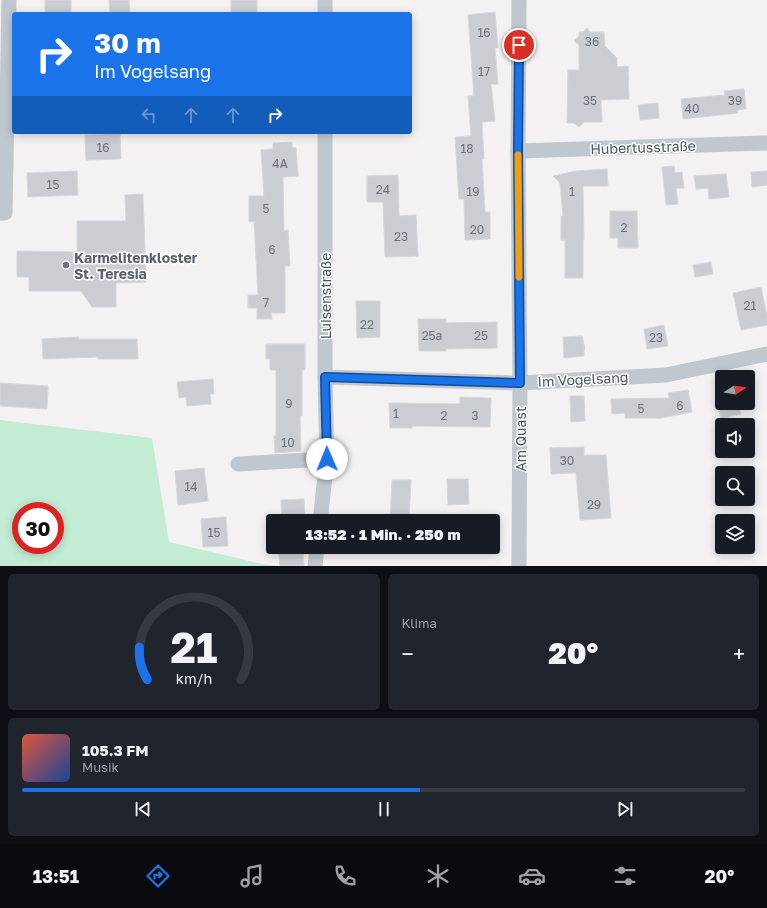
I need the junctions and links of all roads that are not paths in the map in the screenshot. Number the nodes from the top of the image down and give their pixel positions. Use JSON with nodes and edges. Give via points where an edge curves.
{"nodes":[{"id":1,"x":9,"y":0,"type":"edge"},
{"id":2,"x":325,"y":0,"type":"edge"},
{"id":3,"x":519,"y":0,"type":"edge"},
{"id":4,"x":325,"y":12,"type":"edge"},
{"id":5,"x":325,"y":134,"type":"edge"},
{"id":6,"x":767,"y":143,"type":"edge"},
{"id":7,"x":518,"y":151,"type":"junction"},
{"id":8,"x":0,"y":213,"type":"edge"},
{"id":9,"x":767,"y":354,"type":"edge"},
{"id":10,"x":325,"y":377,"type":"junction"},
{"id":11,"x":520,"y":383,"type":"junction"},
{"id":12,"x":327,"y":459,"type":"junction"},
{"id":13,"x":238,"y":464,"type":"dead end"},
{"id":14,"x":321,"y":514,"type":"edge"},
{"id":15,"x":317,"y":554,"type":"edge"},
{"id":16,"x":315,"y":566,"type":"edge"},
{"id":17,"x":519,"y":566,"type":"edge"}],
"edges":[{"from":1,"to":8,"type":"street","via":[[5,213]]},
{"from":2,"to":4,"type":"street"},
{"from":3,"to":7,"type":"street","name":"Am Quast"},
{"from":5,"to":10,"type":"street","name":"Luisenstraße"},
{"from":6,"to":7,"type":"street","name":"Hubertusstraße"},
{"from":7,"to":11,"type":"street","name":"Am Quast"},
{"from":9,"to":11,"type":"street","name":"Im Vogelsang","via":[[666,375]]},
{"from":10,"to":11,"type":"street","name":"Im Vogelsang"},
{"from":10,"to":12,"type":"street","name":"Luisenstraße"},
{"from":11,"to":17,"type":"street","name":"Am Quast"},
{"from":12,"to":13,"type":"street"},
{"from":12,"to":14,"type":"street","name":"Luisenstraße"},
{"from":15,"to":16,"type":"street"}]}
